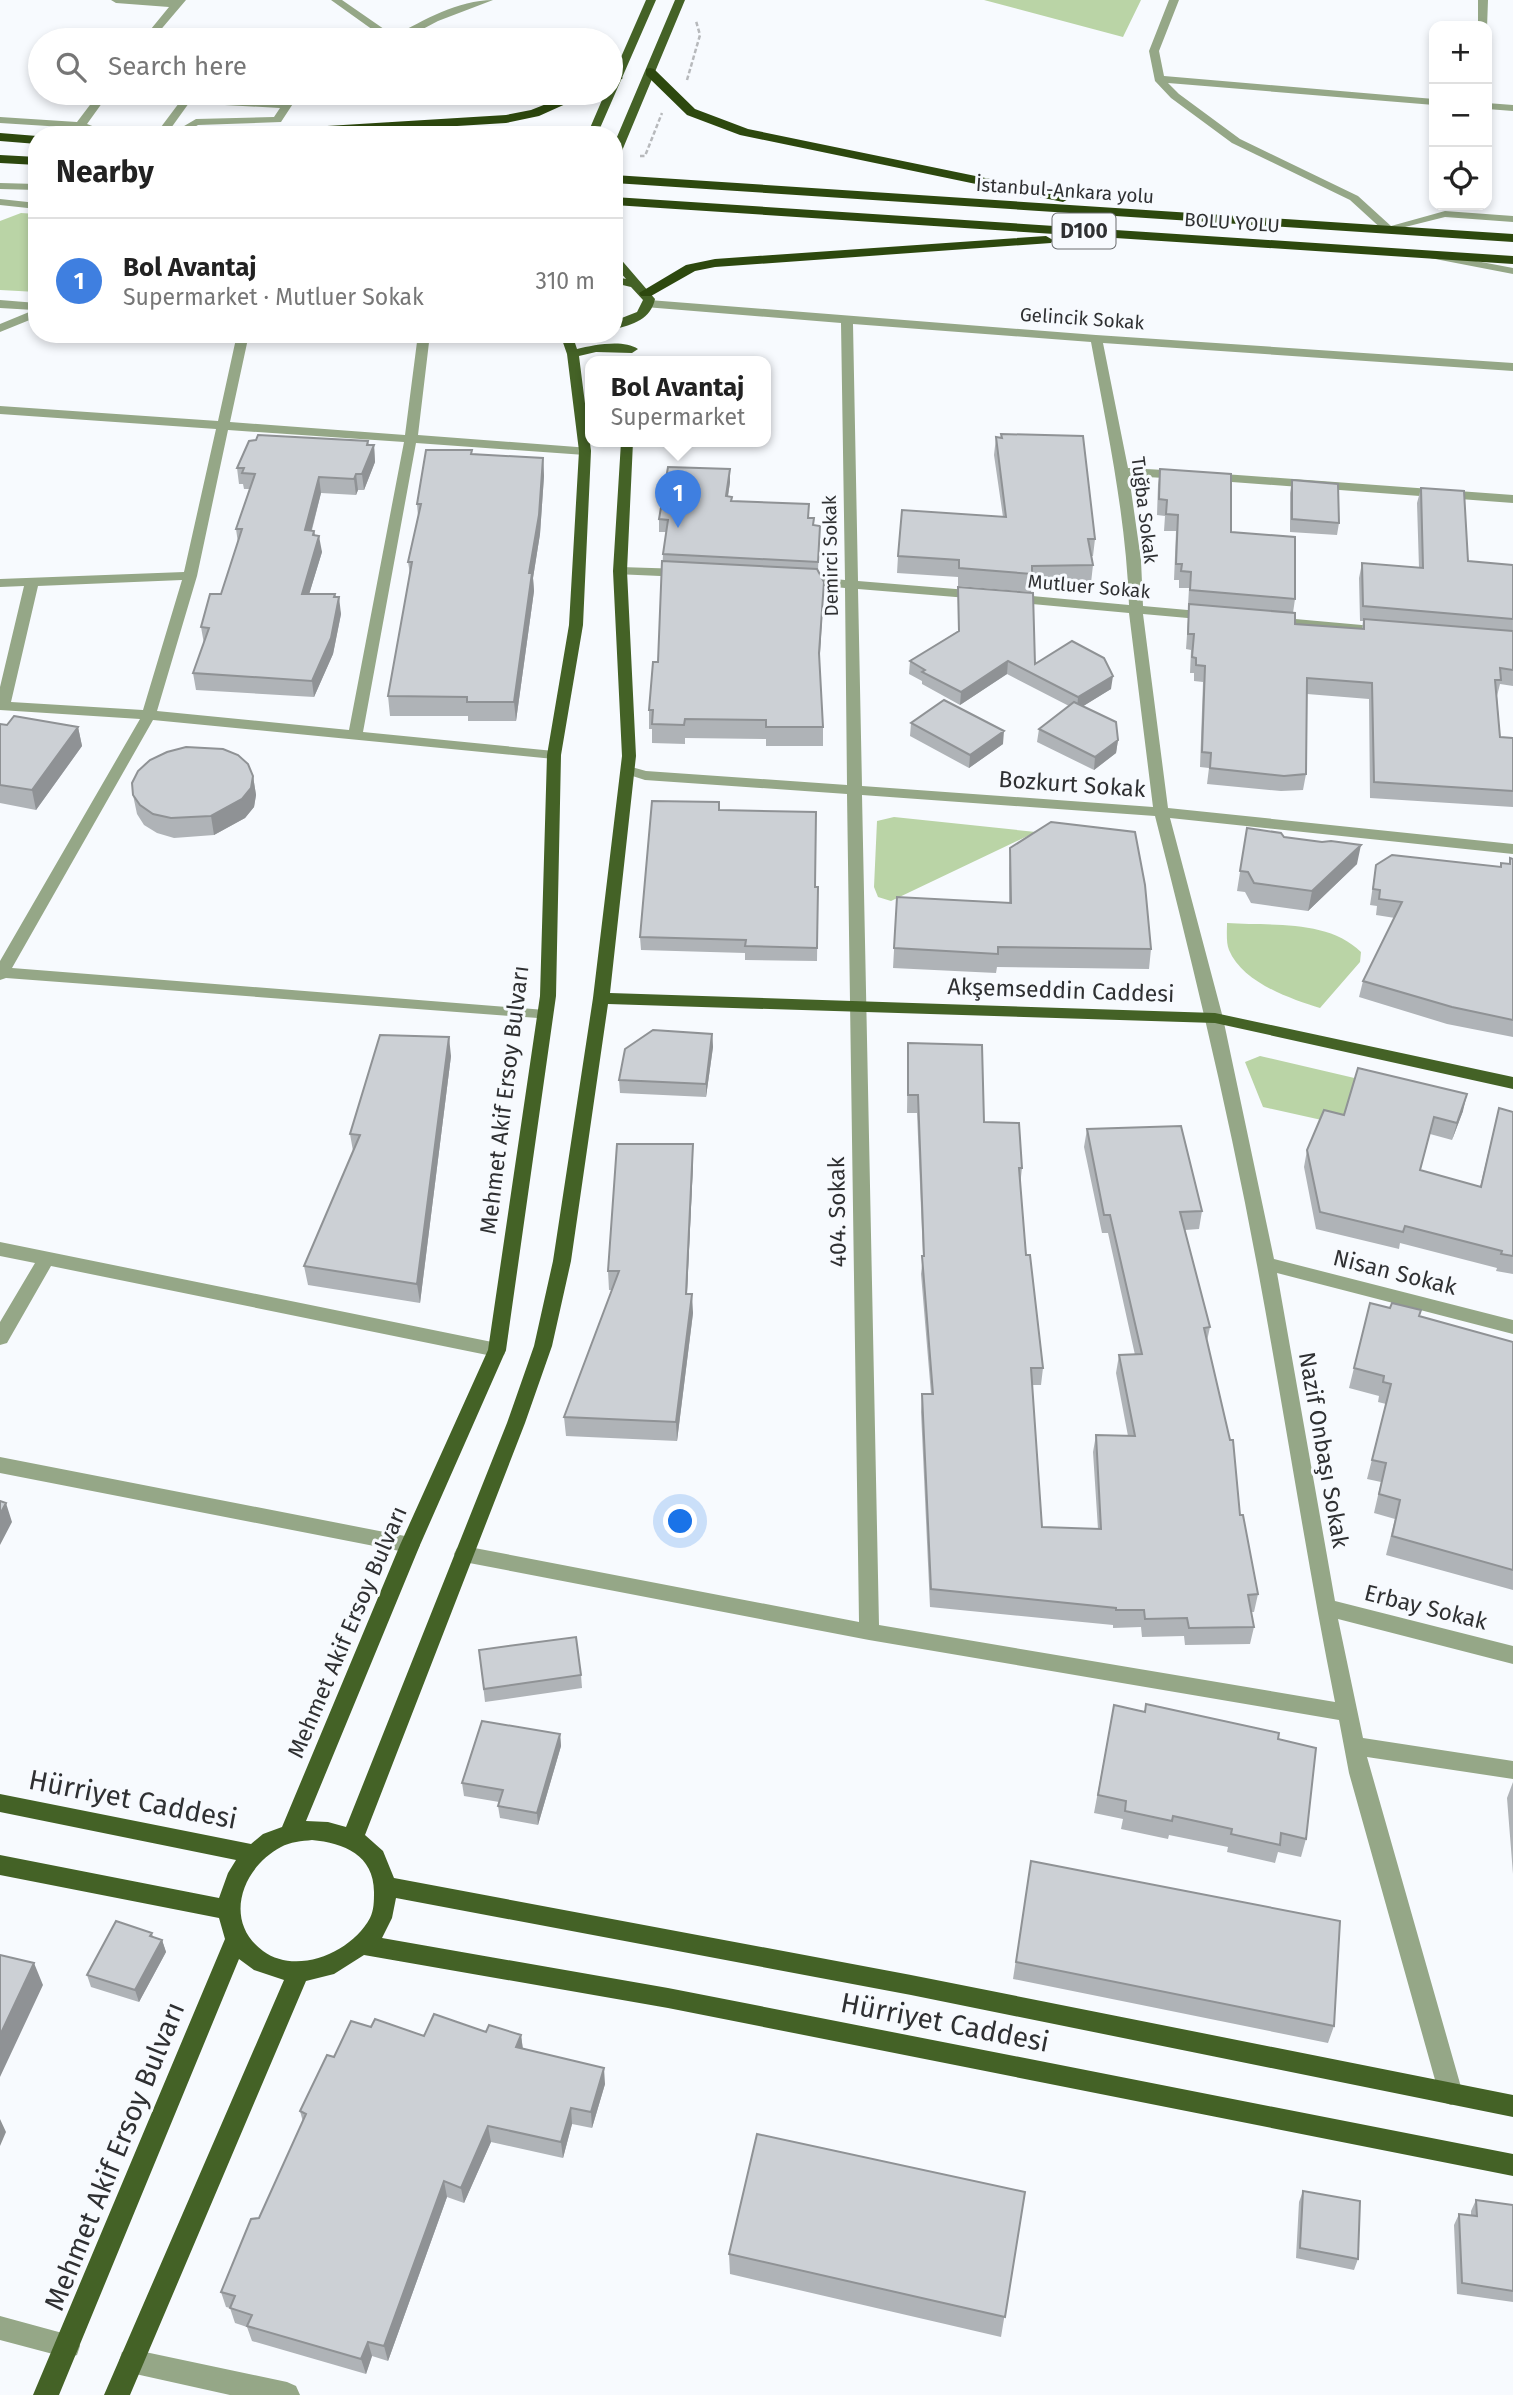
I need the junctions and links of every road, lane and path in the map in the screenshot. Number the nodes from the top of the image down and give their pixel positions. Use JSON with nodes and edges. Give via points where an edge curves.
{"nodes":[{"id":1,"x":117,"y":0,"type":"edge"},
{"id":2,"x":337,"y":0,"type":"edge"},
{"id":3,"x":488,"y":0,"type":"edge"},
{"id":4,"x":651,"y":0,"type":"edge"},
{"id":5,"x":680,"y":0,"type":"edge"},
{"id":6,"x":1174,"y":0,"type":"edge"},
{"id":7,"x":1483,"y":0,"type":"edge"},
{"id":8,"x":178,"y":3,"type":"edge"},
{"id":9,"x":695,"y":19,"type":"dead end"},
{"id":10,"x":1483,"y":21,"type":"edge"},
{"id":11,"x":157,"y":28,"type":"edge"},
{"id":12,"x":377,"y":28,"type":"edge"},
{"id":13,"x":416,"y":28,"type":"edge"},
{"id":14,"x":623,"y":60,"type":"edge"},
{"id":15,"x":650,"y":72,"type":"junction"},
{"id":16,"x":688,"y":76,"type":"dead end"},
{"id":17,"x":1158,"y":79,"type":"junction"},
{"id":18,"x":1429,"y":102,"type":"edge"},
{"id":19,"x":95,"y":105,"type":"edge"},
{"id":20,"x":182,"y":105,"type":"edge"},
{"id":21,"x":287,"y":105,"type":"edge"},
{"id":22,"x":555,"y":105,"type":"edge"},
{"id":23,"x":604,"y":105,"type":"edge"},
{"id":24,"x":1492,"y":106,"type":"edge"},
{"id":25,"x":1513,"y":108,"type":"edge"},
{"id":26,"x":0,"y":120,"type":"edge"},
{"id":27,"x":80,"y":125,"type":"junction"},
{"id":28,"x":83,"y":126,"type":"edge"},
{"id":29,"x":167,"y":126,"type":"edge"},
{"id":30,"x":189,"y":126,"type":"edge"},
{"id":31,"x":392,"y":126,"type":"edge"},
{"id":32,"x":596,"y":126,"type":"edge"},
{"id":33,"x":623,"y":136,"type":"edge"},
{"id":34,"x":0,"y":137,"type":"edge"},
{"id":35,"x":28,"y":139,"type":"edge"},
{"id":36,"x":0,"y":159,"type":"edge"},
{"id":37,"x":28,"y":162,"type":"edge"},
{"id":38,"x":623,"y":180,"type":"edge"},
{"id":39,"x":0,"y":186,"type":"edge"},
{"id":40,"x":28,"y":187,"type":"edge"},
{"id":41,"x":0,"y":202,"type":"edge"},
{"id":42,"x":623,"y":202,"type":"edge"},
{"id":43,"x":28,"y":205,"type":"edge"},
{"id":44,"x":1144,"y":214,"type":"junction"},
{"id":45,"x":1513,"y":219,"type":"edge"},
{"id":46,"x":1389,"y":230,"type":"junction"},
{"id":47,"x":1131,"y":234,"type":"junction"},
{"id":48,"x":1513,"y":238,"type":"edge"},
{"id":49,"x":1420,"y":254,"type":"junction"},
{"id":50,"x":1513,"y":260,"type":"edge"},
{"id":51,"x":623,"y":269,"type":"edge"},
{"id":52,"x":1513,"y":271,"type":"edge"},
{"id":53,"x":623,"y":284,"type":"edge"},
{"id":54,"x":646,"y":296,"type":"junction"},
{"id":55,"x":0,"y":304,"type":"edge"},
{"id":56,"x":28,"y":306,"type":"edge"},
{"id":57,"x":28,"y":317,"type":"edge"},
{"id":58,"x":637,"y":318,"type":"junction"},
{"id":59,"x":847,"y":319,"type":"junction"},
{"id":60,"x":623,"y":323,"type":"edge"},
{"id":61,"x":0,"y":328,"type":"edge"},
{"id":62,"x":1096,"y":339,"type":"junction"},
{"id":63,"x":241,"y":343,"type":"edge"},
{"id":64,"x":423,"y":343,"type":"edge"},
{"id":65,"x":569,"y":343,"type":"edge"},
{"id":66,"x":573,"y":354,"type":"junction"},
{"id":67,"x":632,"y":355,"type":"edge"},
{"id":68,"x":1513,"y":367,"type":"edge"},
{"id":69,"x":0,"y":410,"type":"edge"},
{"id":70,"x":222,"y":425,"type":"junction"},
{"id":71,"x":411,"y":438,"type":"junction"},
{"id":72,"x":626,"y":447,"type":"edge"},
{"id":73,"x":585,"y":451,"type":"junction"},
{"id":74,"x":1122,"y":472,"type":"junction"},
{"id":75,"x":1513,"y":499,"type":"edge"},
{"id":76,"x":620,"y":571,"type":"junction"},
{"id":77,"x":702,"y":575,"type":"edge"},
{"id":78,"x":190,"y":576,"type":"junction"},
{"id":79,"x":783,"y":579,"type":"edge"},
{"id":80,"x":32,"y":582,"type":"junction"},
{"id":81,"x":0,"y":583,"type":"edge"},
{"id":82,"x":849,"y":583,"type":"junction"},
{"id":83,"x":1136,"y":610,"type":"junction"},
{"id":84,"x":1230,"y":618,"type":"edge"},
{"id":85,"x":1257,"y":620,"type":"edge"},
{"id":86,"x":1405,"y":632,"type":"edge"},
{"id":87,"x":1,"y":705,"type":"edge"},
{"id":88,"x":149,"y":715,"type":"junction"},
{"id":89,"x":355,"y":736,"type":"junction"},
{"id":90,"x":554,"y":755,"type":"junction"},
{"id":91,"x":628,"y":770,"type":"junction"},
{"id":92,"x":857,"y":791,"type":"junction"},
{"id":93,"x":1161,"y":812,"type":"junction"},
{"id":94,"x":1513,"y":849,"type":"edge"},
{"id":95,"x":1,"y":973,"type":"edge"},
{"id":96,"x":601,"y":998,"type":"junction"},
{"id":97,"x":857,"y":1007,"type":"junction"},
{"id":98,"x":545,"y":1015,"type":"junction"},
{"id":99,"x":1215,"y":1018,"type":"junction"},
{"id":100,"x":1513,"y":1083,"type":"edge"},
{"id":101,"x":0,"y":1249,"type":"edge"},
{"id":102,"x":47,"y":1258,"type":"junction"},
{"id":103,"x":1266,"y":1264,"type":"junction"},
{"id":104,"x":1513,"y":1327,"type":"edge"},
{"id":105,"x":0,"y":1338,"type":"edge"},
{"id":106,"x":497,"y":1350,"type":"junction"},
{"id":107,"x":0,"y":1465,"type":"edge"},
{"id":108,"x":410,"y":1545,"type":"junction"},
{"id":109,"x":464,"y":1554,"type":"junction"},
{"id":110,"x":1326,"y":1607,"type":"junction"},
{"id":111,"x":869,"y":1632,"type":"junction"},
{"id":112,"x":1513,"y":1655,"type":"edge"},
{"id":113,"x":1346,"y":1713,"type":"junction"},
{"id":114,"x":1354,"y":1746,"type":"junction"},
{"id":115,"x":1513,"y":1770,"type":"edge"},
{"id":116,"x":0,"y":1803,"type":"edge"},
{"id":117,"x":290,"y":1833,"type":"junction"},
{"id":118,"x":353,"y":1838,"type":"junction"},
{"id":119,"x":254,"y":1853,"type":"junction"},
{"id":120,"x":0,"y":1865,"type":"edge"},
{"id":121,"x":386,"y":1886,"type":"junction"},
{"id":122,"x":228,"y":1910,"type":"junction"},
{"id":123,"x":236,"y":1939,"type":"junction"},
{"id":124,"x":364,"y":1945,"type":"junction"},
{"id":125,"x":299,"y":1972,"type":"junction"},
{"id":126,"x":1451,"y":2094,"type":"junction"},
{"id":127,"x":1513,"y":2106,"type":"edge"},
{"id":128,"x":1513,"y":2165,"type":"edge"},
{"id":129,"x":0,"y":2328,"type":"edge"},
{"id":130,"x":68,"y":2346,"type":"junction"},
{"id":131,"x":131,"y":2361,"type":"junction"},
{"id":132,"x":46,"y":2395,"type":"edge"},
{"id":133,"x":117,"y":2395,"type":"edge"},
{"id":134,"x":287,"y":2395,"type":"edge"}],
"edges":[{"from":1,"to":8,"type":"street"},
{"from":2,"to":12,"type":"street"},
{"from":3,"to":13,"type":"street"},
{"from":4,"to":14,"type":"main road"},
{"from":5,"to":15,"type":"main road"},
{"from":6,"to":17,"type":"street","via":[[1154,51]]},
{"from":7,"to":10,"type":"street"},
{"from":8,"to":11,"type":"street"},
{"from":9,"to":16,"type":"path","via":[[699,35]]},
{"from":15,"to":33,"type":"main road"},
{"from":15,"to":44,"type":"highway","via":[[691,112],[745,132]]},
{"from":17,"to":18,"type":"street"},
{"from":17,"to":46,"type":"street","via":[[1236,141],[1354,198]]},
{"from":19,"to":27,"type":"street"},
{"from":20,"to":29,"type":"street"},
{"from":21,"to":30,"type":"street","via":[[277,120]]},
{"from":22,"to":31,"type":"highway","via":[[506,119]]},
{"from":23,"to":32,"type":"main road"},
{"from":24,"to":25,"type":"street"},
{"from":26,"to":27,"type":"street"},
{"from":27,"to":28,"type":"street"},
{"from":34,"to":35,"type":"highway"},
{"from":36,"to":37,"type":"highway"},
{"from":38,"to":44,"type":"highway","name":"İstanbul-Ankara yolu","number":"D100"},
{"from":39,"to":40,"type":"street"},
{"from":41,"to":43,"type":"street"},
{"from":42,"to":47,"type":"highway","name":"BOLU YOLU","number":"D100"},
{"from":44,"to":46,"type":"highway","name":"İstanbul-Ankara yolu","number":"D100"},
{"from":45,"to":46,"type":"street","via":[[1445,214]]},
{"from":46,"to":48,"type":"highway","name":"İstanbul-Ankara yolu","number":"D100"},
{"from":47,"to":49,"type":"highway","name":"BOLU YOLU","number":"D100"},
{"from":47,"to":54,"type":"highway","via":[[715,263],[691,268]]},
{"from":49,"to":50,"type":"highway","name":"BOLU YOLU","number":"D100"},
{"from":49,"to":52,"type":"street"},
{"from":51,"to":54,"type":"main road"},
{"from":53,"to":54,"type":"main road"},
{"from":54,"to":58,"type":"main road"},
{"from":54,"to":59,"type":"street","name":"Gelincik Sokak"},
{"from":55,"to":56,"type":"street"},
{"from":57,"to":61,"type":"street"},
{"from":58,"to":60,"type":"main road"},
{"from":58,"to":67,"type":"main road"},
{"from":59,"to":62,"type":"street","name":"Gelincik Sokak"},
{"from":59,"to":82,"type":"street","name":"Demirci Sokak"},
{"from":62,"to":68,"type":"street","name":"Gelincik Sokak"},
{"from":62,"to":74,"type":"street","name":"Tuğba Sokak"},
{"from":63,"to":70,"type":"street"},
{"from":64,"to":71,"type":"street"},
{"from":65,"to":66,"type":"main road","name":"Mehmet Akif Ersoy Bulvarı"},
{"from":66,"to":67,"type":"main road","via":[[596,348]]},
{"from":66,"to":73,"type":"main road","name":"Mehmet Akif Ersoy Bulvarı"},
{"from":69,"to":70,"type":"street"},
{"from":70,"to":71,"type":"street"},
{"from":70,"to":78,"type":"street"},
{"from":71,"to":73,"type":"street"},
{"from":71,"to":89,"type":"street"},
{"from":72,"to":76,"type":"main road"},
{"from":73,"to":90,"type":"main road","name":"Mehmet Akif Ersoy Bulvarı","via":[[576,625]]},
{"from":74,"to":75,"type":"street"},
{"from":74,"to":83,"type":"street","name":"Tuğba Sokak"},
{"from":76,"to":77,"type":"street"},
{"from":76,"to":91,"type":"main road"},
{"from":78,"to":80,"type":"street"},
{"from":78,"to":88,"type":"street"},
{"from":79,"to":82,"type":"street","name":"Mutluer Sokak"},
{"from":80,"to":81,"type":"street"},
{"from":80,"to":87,"type":"street"},
{"from":82,"to":83,"type":"street","name":"Mutluer Sokak"},
{"from":82,"to":92,"type":"street","name":"Demirci Sokak"},
{"from":83,"to":84,"type":"street","name":"Mutluer Sokak"},
{"from":83,"to":93,"type":"street","name":"Tuğba Sokak"},
{"from":85,"to":86,"type":"street"},
{"from":87,"to":88,"type":"street"},
{"from":88,"to":89,"type":"street"},
{"from":88,"to":95,"type":"street"},
{"from":89,"to":90,"type":"street"},
{"from":90,"to":98,"type":"main road","name":"Mehmet Akif Ersoy Bulvarı"},
{"from":91,"to":92,"type":"street","name":"Bozkurt Sokak"},
{"from":91,"to":96,"type":"main road"},
{"from":92,"to":93,"type":"street","name":"Bozkurt Sokak"},
{"from":92,"to":97,"type":"street","name":"404. Sokak"},
{"from":93,"to":94,"type":"street","name":"Bozkurt Sokak"},
{"from":93,"to":99,"type":"street","name":"Nazif Onbaşı Sokak"},
{"from":95,"to":98,"type":"street"},
{"from":96,"to":97,"type":"main road","name":"Akşemseddin Caddesi"},
{"from":96,"to":109,"type":"main road","via":[[562,1261],[543,1346]]},
{"from":97,"to":99,"type":"main road","name":"Akşemseddin Caddesi"},
{"from":97,"to":111,"type":"street","name":"404. Sokak"},
{"from":98,"to":106,"type":"main road","name":"Mehmet Akif Ersoy Bulvarı"},
{"from":99,"to":100,"type":"main road","name":"Akşemseddin Caddesi"},
{"from":99,"to":103,"type":"street","name":"Nazif Onbaşı Sokak"},
{"from":101,"to":102,"type":"street"},
{"from":102,"to":105,"type":"street"},
{"from":102,"to":106,"type":"street"},
{"from":103,"to":104,"type":"street","name":"Nisan Sokak"},
{"from":103,"to":110,"type":"street","name":"Nazif Onbaşı Sokak"},
{"from":106,"to":108,"type":"main road","name":"Mehmet Akif Ersoy Bulvarı"},
{"from":107,"to":108,"type":"street"},
{"from":108,"to":117,"type":"main road","name":"Mehmet Akif Ersoy Bulvarı"},
{"from":109,"to":111,"type":"street"},
{"from":109,"to":118,"type":"main road"},
{"from":110,"to":112,"type":"street","name":"Erbay Sokak"},
{"from":110,"to":113,"type":"street","name":"Nazif Onbaşı Sokak"},
{"from":111,"to":113,"type":"street"},
{"from":113,"to":114,"type":"street","name":"Nazif Onbaşı Sokak"},
{"from":114,"to":115,"type":"street"},
{"from":114,"to":126,"type":"street","name":"Nazif Onbaşı Sokak"},
{"from":116,"to":119,"type":"main road","name":"Hürriyet Caddesi"},
{"from":117,"to":118,"type":"main road","via":[[334,1831]]},
{"from":117,"to":119,"type":"main road"},
{"from":118,"to":121,"type":"main road","via":[[370,1850]]},
{"from":119,"to":122,"type":"main road","via":[[234,1880]]},
{"from":120,"to":122,"type":"main road"},
{"from":121,"to":124,"type":"main road","via":[[385,1906]]},
{"from":121,"to":126,"type":"main road","name":"Hürriyet Caddesi"},
{"from":122,"to":123,"type":"main road"},
{"from":123,"to":125,"type":"main road","via":[[261,1963]]},
{"from":123,"to":130,"type":"main road","name":"Mehmet Akif Ersoy Bulvarı"},
{"from":124,"to":125,"type":"main road","via":[[323,1968]]},
{"from":124,"to":128,"type":"main road","name":"Hürriyet Caddesi","via":[[668,1998]]},
{"from":125,"to":131,"type":"main road"},
{"from":126,"to":127,"type":"main road","name":"Hürriyet Caddesi"},
{"from":129,"to":130,"type":"street"},
{"from":130,"to":132,"type":"main road","name":"Mehmet Akif Ersoy Bulvarı"},
{"from":131,"to":133,"type":"main road"},
{"from":131,"to":134,"type":"street"}]}
